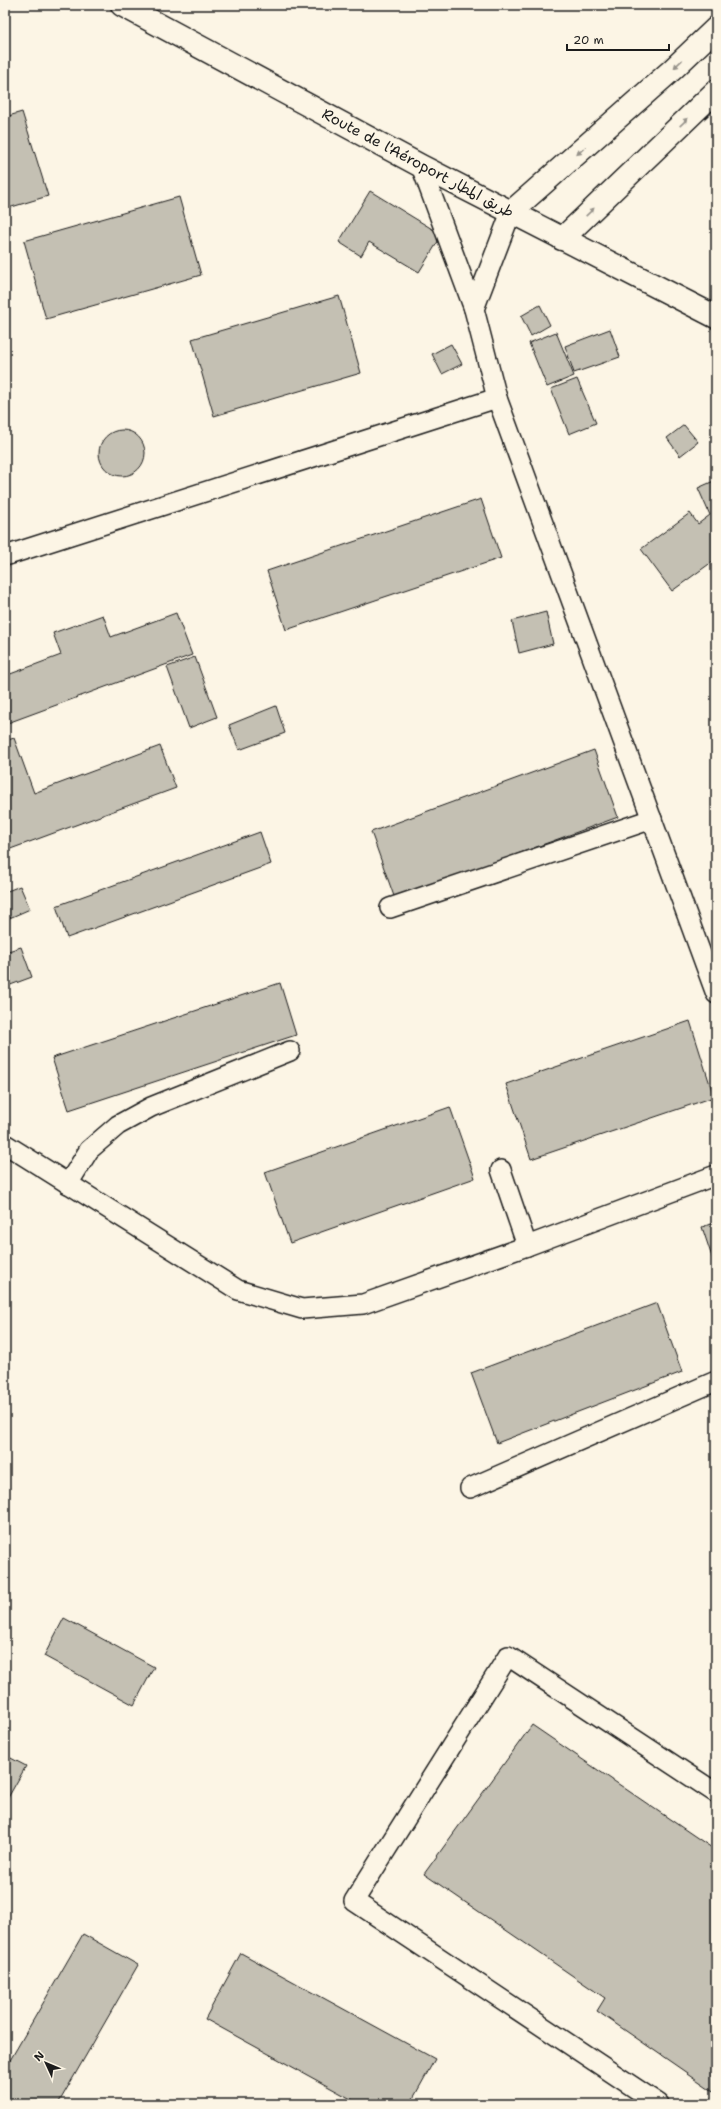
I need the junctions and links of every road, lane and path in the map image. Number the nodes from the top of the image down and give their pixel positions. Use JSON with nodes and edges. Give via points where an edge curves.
{"nodes":[{"id":1,"x":122,"y":5,"type":"edge"},
{"id":2,"x":716,"y":28,"type":"edge"},
{"id":3,"x":716,"y":91,"type":"edge"},
{"id":4,"x":421,"y":166,"type":"junction"},
{"id":5,"x":511,"y":212,"type":"junction"},
{"id":6,"x":562,"y":239,"type":"junction"},
{"id":7,"x":474,"y":309,"type":"junction"},
{"id":8,"x":716,"y":317,"type":"edge"},
{"id":9,"x":497,"y":398,"type":"junction"},
{"id":10,"x":5,"y":556,"type":"edge"},
{"id":11,"x":652,"y":819,"type":"junction"},
{"id":12,"x":390,"y":908,"type":"dead end"},
{"id":13,"x":716,"y":994,"type":"edge"},
{"id":14,"x":290,"y":1051,"type":"dead end"},
{"id":15,"x":5,"y":1144,"type":"edge"},
{"id":16,"x":501,"y":1170,"type":"dead end"},
{"id":17,"x":716,"y":1175,"type":"edge"},
{"id":18,"x":68,"y":1184,"type":"junction"},
{"id":19,"x":528,"y":1246,"type":"junction"},
{"id":20,"x":716,"y":1380,"type":"edge"},
{"id":21,"x":470,"y":1488,"type":"dead end"},
{"id":22,"x":716,"y":1793,"type":"edge"},
{"id":23,"x":659,"y":2104,"type":"edge"}],
"edges":[{"from":1,"to":4,"type":"main road","name":"Route de l'Aéroport طريق المطار"},
{"from":2,"to":5,"type":"main road","one_way":true},
{"from":6,"to":3,"type":"main road","one_way":true},
{"from":4,"to":5,"type":"main road","name":"Route de l'Aéroport طريق المطار"},
{"from":4,"to":7,"type":"lane"},
{"from":5,"to":6,"type":"main road","name":"Route de l'Aéroport طريق المطار"},
{"from":5,"to":7,"type":"lane"},
{"from":6,"to":8,"type":"main road","name":"Route de l'Aéroport طريق المطار"},
{"from":7,"to":9,"type":"lane"},
{"from":9,"to":10,"type":"lane"},
{"from":9,"to":11,"type":"lane"},
{"from":11,"to":12,"type":"lane"},
{"from":11,"to":13,"type":"lane"},
{"from":14,"to":18,"type":"lane","via":[[151,1107],[118,1124],[89,1150]]},
{"from":15,"to":18,"type":"lane"},
{"from":16,"to":19,"type":"lane"},
{"from":17,"to":19,"type":"lane"},
{"from":18,"to":19,"type":"lane","via":[[238,1290],[302,1309],[363,1304]]},
{"from":20,"to":21,"type":"lane"},
{"from":22,"to":23,"type":"lane","via":[[508,1656],[354,1901]]}]}
